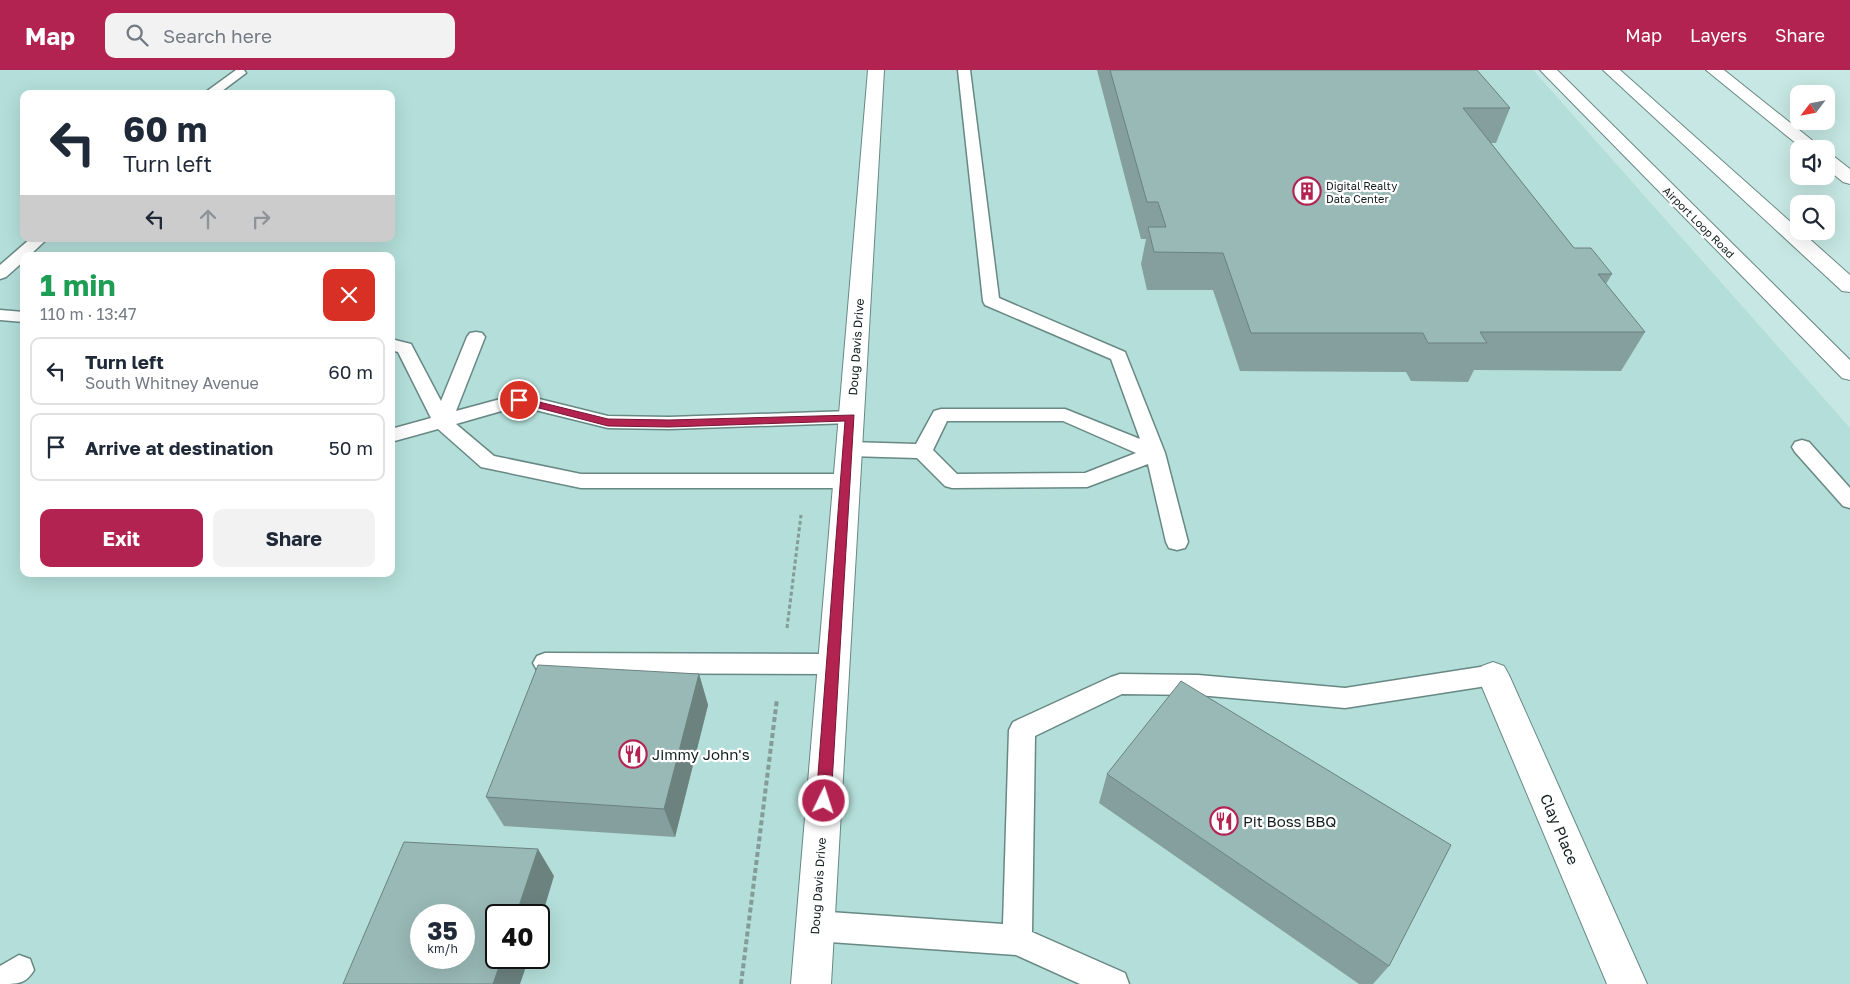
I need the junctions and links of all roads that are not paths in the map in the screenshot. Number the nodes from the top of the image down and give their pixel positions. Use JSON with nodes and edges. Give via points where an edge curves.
{"nodes":[{"id":1,"x":876,"y":70,"type":"edge"},
{"id":2,"x":964,"y":70,"type":"edge"},
{"id":3,"x":1548,"y":70,"type":"edge"},
{"id":4,"x":1611,"y":70,"type":"edge"},
{"id":5,"x":1714,"y":70,"type":"edge"},
{"id":6,"x":240,"y":73,"type":"dead end"},
{"id":7,"x":216,"y":90,"type":"edge"},
{"id":8,"x":1803,"y":140,"type":"edge"},
{"id":9,"x":1835,"y":166,"type":"edge"},
{"id":10,"x":1850,"y":178,"type":"edge"},
{"id":11,"x":36,"y":242,"type":"edge"},
{"id":12,"x":25,"y":252,"type":"edge"},
{"id":13,"x":20,"y":256,"type":"edge"},
{"id":14,"x":0,"y":274,"type":"edge"},
{"id":15,"x":1850,"y":286,"type":"edge"},
{"id":16,"x":0,"y":315,"type":"edge"},
{"id":17,"x":20,"y":316,"type":"edge"},
{"id":18,"x":476,"y":337,"type":"dead end"},
{"id":19,"x":395,"y":345,"type":"edge"},
{"id":20,"x":1850,"y":373,"type":"edge"},
{"id":21,"x":851,"y":417,"type":"junction"},
{"id":22,"x":442,"y":422,"type":"junction"},
{"id":23,"x":395,"y":435,"type":"edge"},
{"id":24,"x":1802,"y":447,"type":"dead end"},
{"id":25,"x":849,"y":448,"type":"junction"},
{"id":26,"x":922,"y":450,"type":"junction"},
{"id":27,"x":1155,"y":452,"type":"junction"},
{"id":28,"x":846,"y":481,"type":"junction"},
{"id":29,"x":1850,"y":501,"type":"edge"},
{"id":30,"x":1176,"y":542,"type":"dead end"},
{"id":31,"x":545,"y":663,"type":"edge"},
{"id":32,"x":833,"y":664,"type":"junction"},
{"id":33,"x":1493,"y":675,"type":"joint"},
{"id":34,"x":815,"y":926,"type":"junction"},
{"id":35,"x":1017,"y":940,"type":"junction"},
{"id":36,"x":811,"y":984,"type":"edge"},
{"id":37,"x":1114,"y":984,"type":"edge"},
{"id":38,"x":1627,"y":984,"type":"edge"}],
"edges":[{"from":1,"to":21,"type":"street","name":"Doug Davis Drive"},
{"from":2,"to":27,"type":"lane","via":[[991,301],[1119,356]]},
{"from":3,"to":20,"type":"street","name":"Airport Loop Road"},
{"from":4,"to":15,"type":"street"},
{"from":5,"to":8,"type":"street"},
{"from":6,"to":7,"type":"lane"},
{"from":9,"to":10,"type":"street"},
{"from":11,"to":12,"type":"lane"},
{"from":13,"to":14,"type":"lane"},
{"from":16,"to":17,"type":"lane"},
{"from":18,"to":22,"type":"lane"},
{"from":19,"to":22,"type":"lane","via":[[406,348]]},
{"from":21,"to":22,"type":"lane","via":[[608,422],[519,400]]},
{"from":21,"to":25,"type":"street","name":"Doug Davis Drive"},
{"from":22,"to":23,"type":"lane"},
{"from":22,"to":28,"type":"lane","via":[[488,462],[581,481]]},
{"from":24,"to":29,"type":"lane"},
{"from":25,"to":26,"type":"lane"},
{"from":25,"to":28,"type":"street","name":"Doug Davis Drive"},
{"from":26,"to":27,"type":"lane","via":[[952,481],[1087,480]]},
{"from":26,"to":27,"type":"lane","via":[[940,415],[1065,416]]},
{"from":27,"to":30,"type":"lane"},
{"from":28,"to":32,"type":"street","name":"Doug Davis Drive"},
{"from":31,"to":32,"type":"lane"},
{"from":32,"to":34,"type":"street","name":"Doug Davis Drive"},
{"from":33,"to":35,"type":"lane","via":[[1345,698],[1198,685],[1120,684],[1022,730]]},
{"from":33,"to":38,"type":"street","name":"Clay Place"},
{"from":34,"to":35,"type":"lane"},
{"from":34,"to":36,"type":"street","name":"Doug Davis Drive"},
{"from":35,"to":37,"type":"lane"}]}
